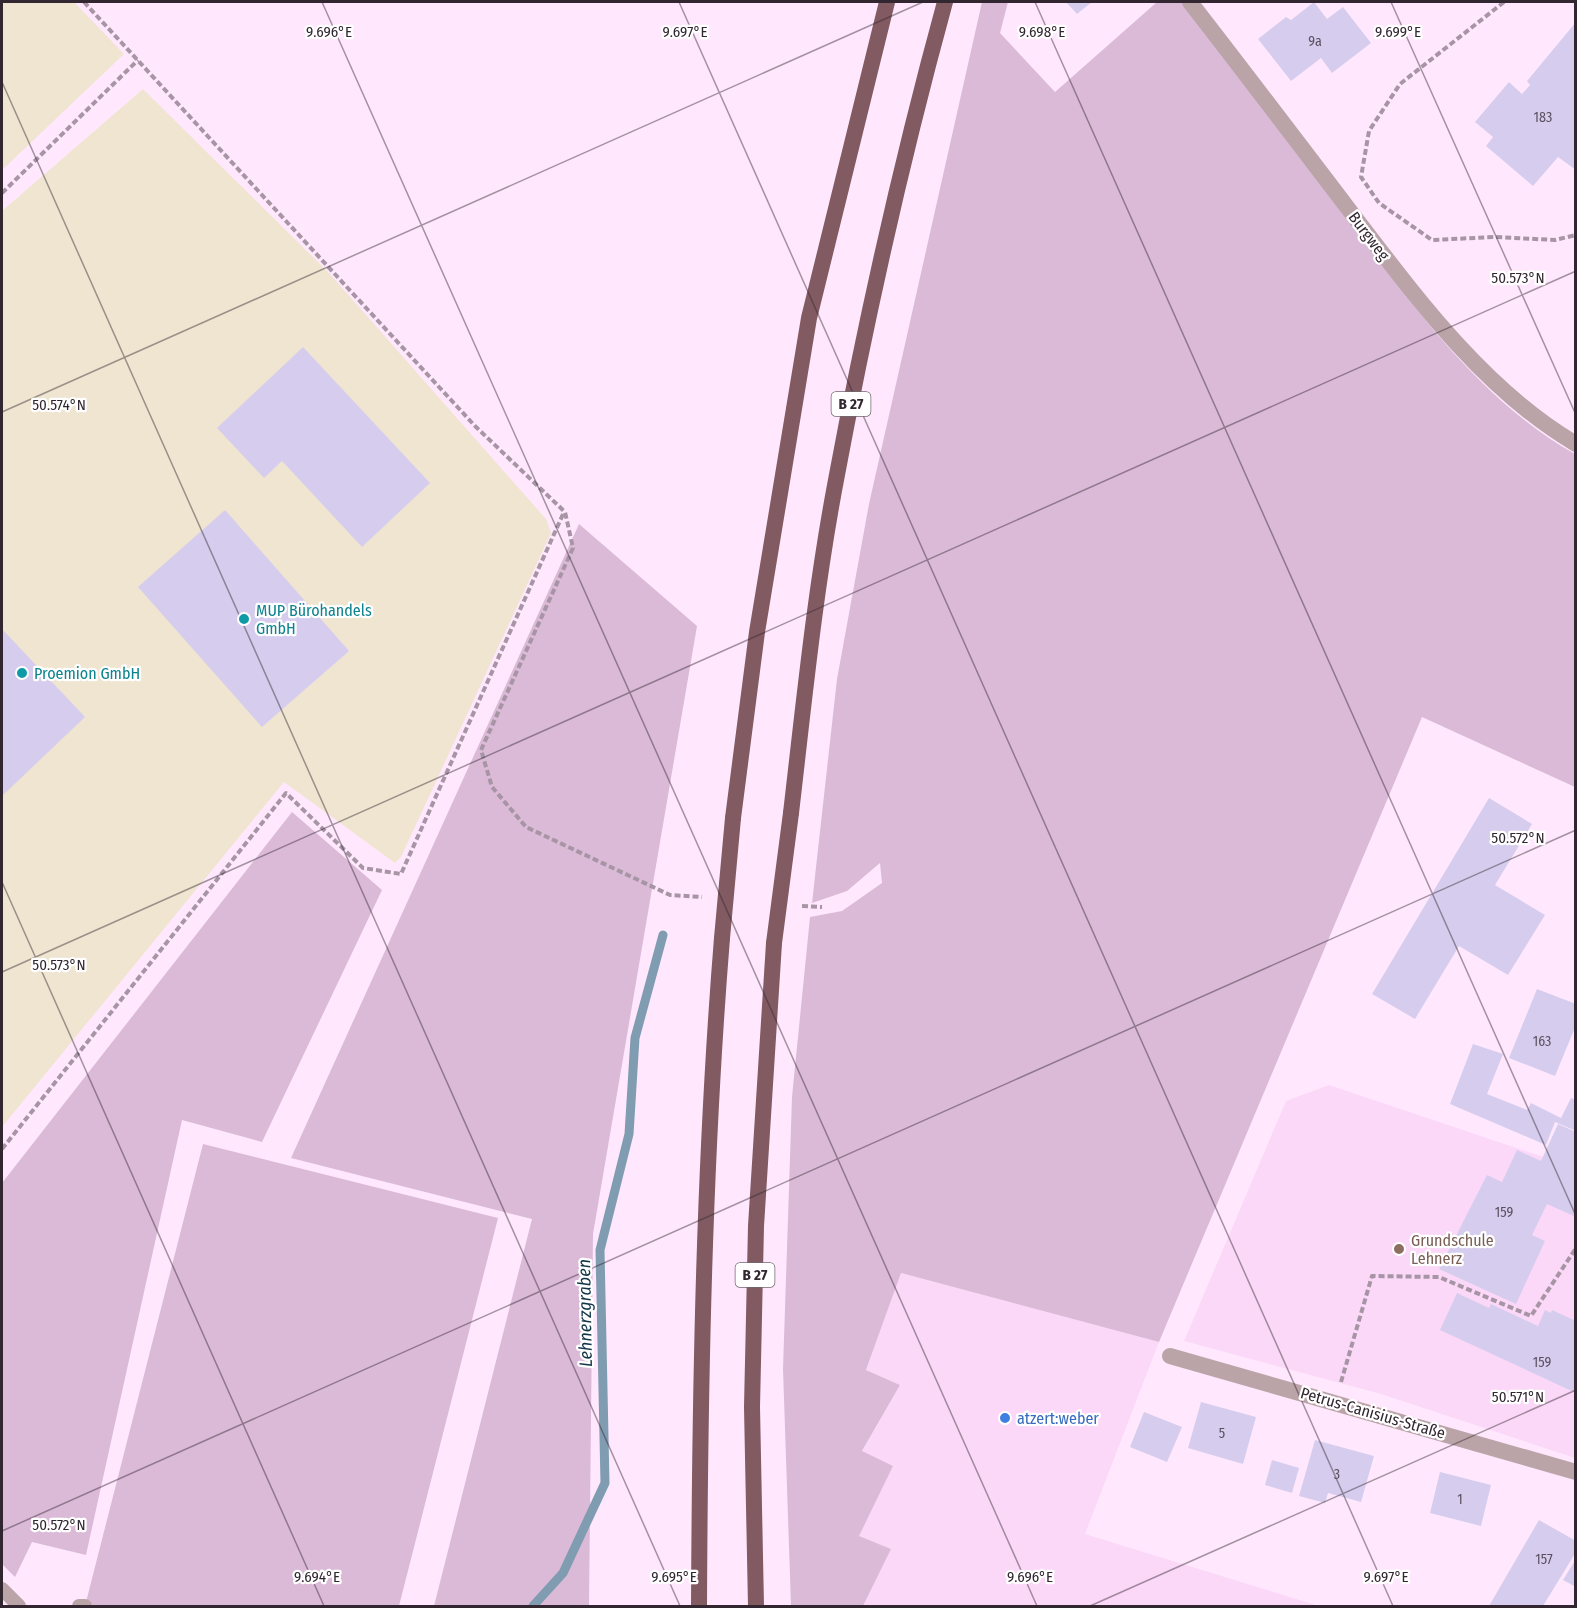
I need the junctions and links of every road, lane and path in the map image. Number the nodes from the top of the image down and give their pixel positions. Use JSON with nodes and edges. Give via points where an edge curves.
{"nodes":[{"id":1,"x":84,"y":2,"type":"edge"},
{"id":2,"x":887,"y":2,"type":"edge"},
{"id":3,"x":945,"y":2,"type":"edge"},
{"id":4,"x":1190,"y":2,"type":"edge"},
{"id":5,"x":1504,"y":2,"type":"edge"},
{"id":6,"x":138,"y":60,"type":"junction"},
{"id":7,"x":2,"y":193,"type":"edge"},
{"id":8,"x":1575,"y":234,"type":"edge"},
{"id":9,"x":1575,"y":444,"type":"edge"},
{"id":10,"x":565,"y":512,"type":"junction"},
{"id":11,"x":670,"y":895,"type":"dead end"},
{"id":12,"x":2,"y":1149,"type":"edge"},
{"id":13,"x":1575,"y":1248,"type":"edge"},
{"id":14,"x":1170,"y":1356,"type":"dead end"},
{"id":15,"x":1334,"y":1402,"type":"junction"},
{"id":16,"x":1575,"y":1472,"type":"edge"},
{"id":17,"x":2,"y":1589,"type":"edge"},
{"id":18,"x":19,"y":1606,"type":"edge"},
{"id":19,"x":79,"y":1606,"type":"edge"},
{"id":20,"x":85,"y":1606,"type":"edge"},
{"id":21,"x":699,"y":1606,"type":"edge"},
{"id":22,"x":756,"y":1606,"type":"edge"}],
"edges":[{"from":1,"to":6,"type":"path"},
{"from":2,"to":21,"type":"highway","bridge":true,"via":[[809,318],[756,632],[733,818],[712,1066],[701,1304]]},
{"from":3,"to":22,"type":"highway","number":"B 27","bridge":true,"via":[[869,318],[836,482],[813,629],[774,943],[756,1226],[752,1407]]},
{"from":4,"to":9,"type":"street","name":"Burgweg","via":[[1414,294],[1484,374]]},
{"from":5,"to":8,"type":"path","via":[[1400,84],[1369,131],[1361,177],[1379,203],[1432,240],[1555,240]]},
{"from":6,"to":7,"type":"path"},
{"from":6,"to":10,"type":"path","via":[[475,426]]},
{"from":10,"to":11,"type":"path","via":[[573,548],[482,750],[492,787],[526,827]]},
{"from":10,"to":12,"type":"path","via":[[401,874],[363,868],[286,794]]},
{"from":13,"to":15,"type":"path","via":[[1530,1316],[1439,1277],[1372,1276]]},
{"from":14,"to":15,"type":"street","name":"Petrus-Canisius-Straße"},
{"from":15,"to":16,"type":"street","name":"Petrus-Canisius-Straße"},
{"from":17,"to":18,"type":"lane"},
{"from":19,"to":20,"type":"lane"}]}
